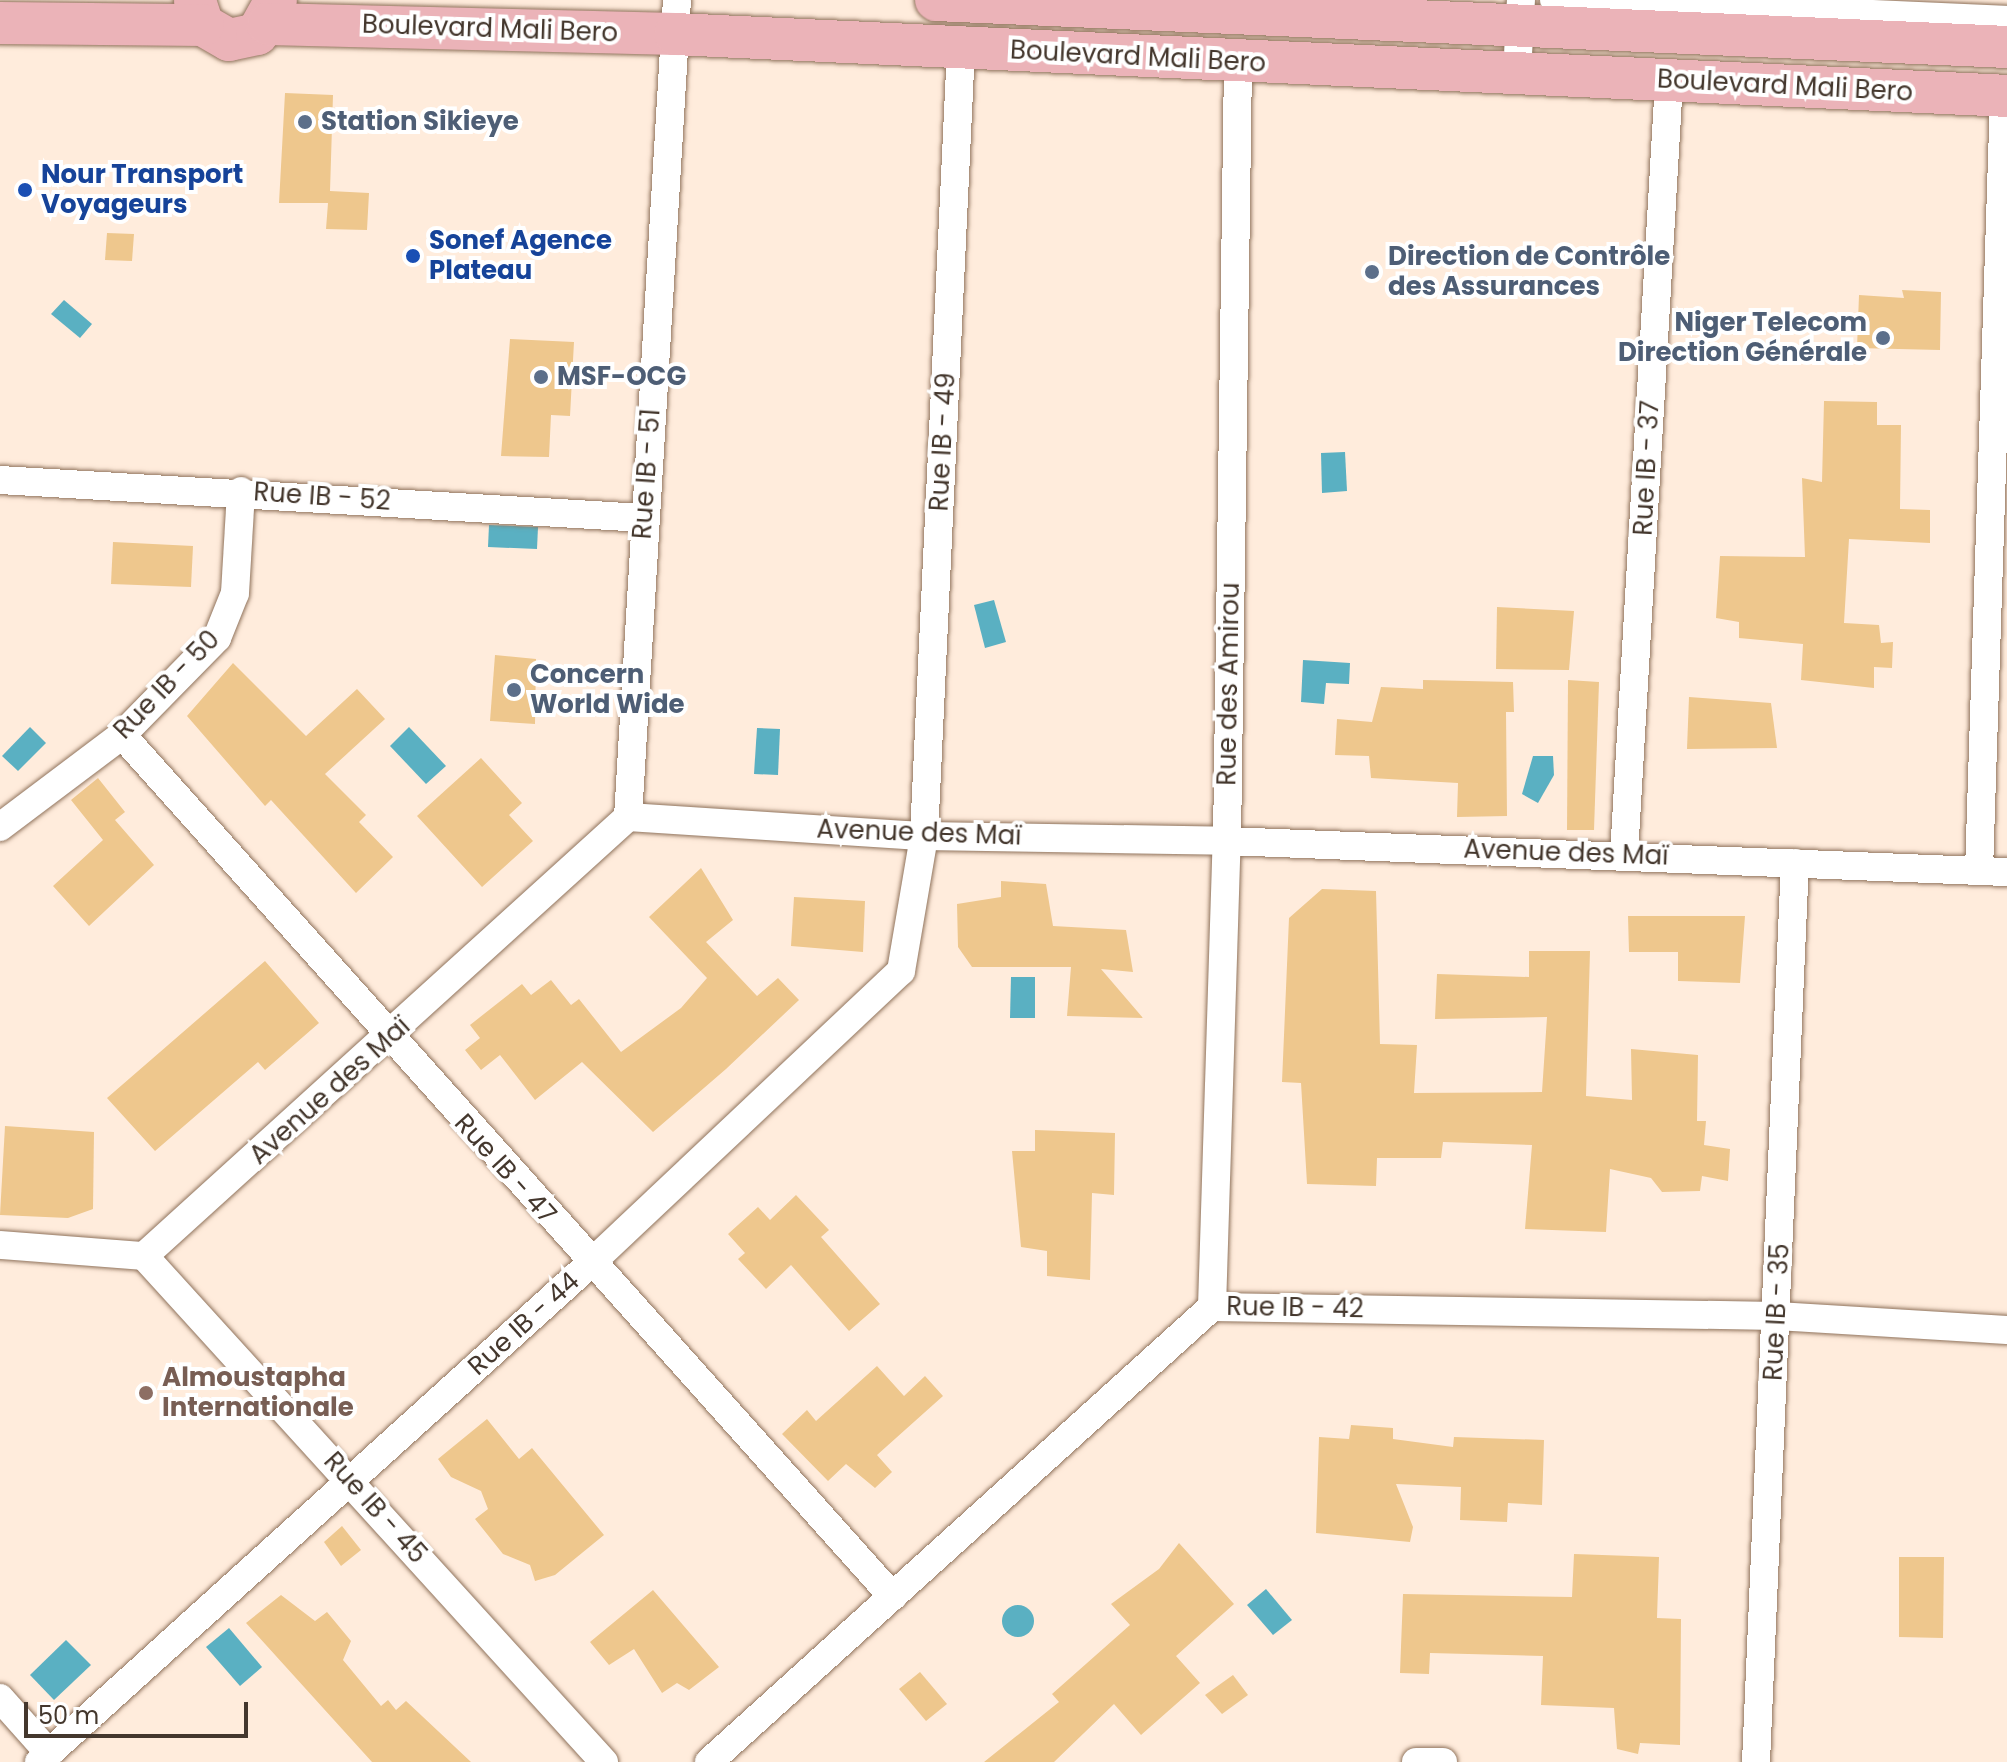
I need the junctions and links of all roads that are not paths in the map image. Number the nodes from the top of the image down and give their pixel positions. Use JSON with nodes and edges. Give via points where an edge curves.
{"nodes":[{"id":1,"x":936,"y":0,"type":"edge"},
{"id":2,"x":1554,"y":0,"type":"edge"},
{"id":3,"x":1101,"y":4,"type":"edge"},
{"id":4,"x":199,"y":12,"type":"edge"},
{"id":5,"x":272,"y":12,"type":"edge"},
{"id":6,"x":1521,"y":13,"type":"edge"},
{"id":7,"x":676,"y":17,"type":"edge"},
{"id":8,"x":1946,"y":20,"type":"edge"},
{"id":9,"x":2007,"y":20,"type":"edge"},
{"id":10,"x":0,"y":23,"type":"edge"},
{"id":11,"x":2007,"y":47,"type":"edge"},
{"id":12,"x":961,"y":48,"type":"junction"},
{"id":13,"x":1096,"y":55,"type":"junction"},
{"id":14,"x":1238,"y":61,"type":"junction"},
{"id":15,"x":1517,"y":73,"type":"junction"},
{"id":16,"x":1669,"y":81,"type":"junction"},
{"id":17,"x":1944,"y":92,"type":"junction"},
{"id":18,"x":2005,"y":96,"type":"edge"},
{"id":19,"x":2006,"y":138,"type":"edge"},
{"id":20,"x":0,"y":480,"type":"edge"},
{"id":21,"x":241,"y":491,"type":"junction"},
{"id":22,"x":644,"y":518,"type":"junction"},
{"id":23,"x":122,"y":735,"type":"junction"},
{"id":24,"x":628,"y":817,"type":"junction"},
{"id":25,"x":0,"y":827,"type":"edge"},
{"id":26,"x":924,"y":836,"type":"junction"},
{"id":27,"x":1227,"y":841,"type":"junction"},
{"id":28,"x":1624,"y":855,"type":"junction"},
{"id":29,"x":1795,"y":863,"type":"junction"},
{"id":30,"x":1979,"y":871,"type":"junction"},
{"id":31,"x":2007,"y":872,"type":"edge"},
{"id":32,"x":389,"y":1040,"type":"junction"},
{"id":33,"x":0,"y":1245,"type":"edge"},
{"id":34,"x":144,"y":1256,"type":"junction"},
{"id":35,"x":590,"y":1264,"type":"junction"},
{"id":36,"x":1212,"y":1307,"type":"junction"},
{"id":37,"x":1777,"y":1316,"type":"junction"},
{"id":38,"x":2007,"y":1330,"type":"edge"},
{"id":39,"x":351,"y":1482,"type":"junction"},
{"id":40,"x":893,"y":1597,"type":"junction"},
{"id":41,"x":0,"y":1698,"type":"edge"},
{"id":42,"x":44,"y":1758,"type":"edge"},
{"id":43,"x":604,"y":1762,"type":"edge"},
{"id":44,"x":709,"y":1762,"type":"edge"},
{"id":45,"x":1416,"y":1762,"type":"edge"},
{"id":46,"x":1443,"y":1762,"type":"edge"},
{"id":47,"x":1756,"y":1762,"type":"edge"}],
"edges":[{"from":1,"to":3,"type":"main road","name":"Boulevard Mali Bero"},
{"from":2,"to":8,"type":"street","name":"Boulevard Mali Bero"},
{"from":3,"to":6,"type":"main road","name":"Boulevard Mali Bero"},
{"from":3,"to":13,"type":"street"},
{"from":4,"to":5,"type":"main road","via":[[229,40]]},
{"from":4,"to":10,"type":"main road"},
{"from":5,"to":7,"type":"main road","name":"Boulevard Mali Bero"},
{"from":6,"to":8,"type":"main road","name":"Boulevard Mali Bero"},
{"from":6,"to":15,"type":"street"},
{"from":7,"to":12,"type":"main road","name":"Boulevard Mali Bero"},
{"from":7,"to":22,"type":"street","name":"Rue IB - 51"},
{"from":8,"to":9,"type":"street","name":"Boulevard Mali Bero"},
{"from":8,"to":11,"type":"main road","name":"Boulevard Mali Bero"},
{"from":8,"to":17,"type":"street"},
{"from":12,"to":13,"type":"main road","name":"Boulevard Mali Bero"},
{"from":12,"to":26,"type":"street","name":"Rue IB - 49"},
{"from":13,"to":14,"type":"main road","name":"Boulevard Mali Bero"},
{"from":14,"to":15,"type":"main road","name":"Boulevard Mali Bero"},
{"from":14,"to":27,"type":"street","name":"Rue des Amirou"},
{"from":15,"to":16,"type":"main road","name":"Boulevard Mali Bero"},
{"from":16,"to":17,"type":"main road","name":"Boulevard Mali Bero"},
{"from":16,"to":28,"type":"street","name":"Rue IB - 37"},
{"from":17,"to":18,"type":"main road","name":"Boulevard Mali Bero"},
{"from":18,"to":19,"type":"street"},
{"from":19,"to":30,"type":"street"},
{"from":20,"to":21,"type":"street","name":"Rue IB - 52"},
{"from":21,"to":22,"type":"street","name":"Rue IB - 52"},
{"from":21,"to":23,"type":"street","name":"Rue IB - 50","via":[[230,617]]},
{"from":22,"to":24,"type":"street","name":"Rue IB - 51"},
{"from":23,"to":25,"type":"street","name":"Rue IB - 50"},
{"from":23,"to":32,"type":"street","name":"Rue IB - 47"},
{"from":24,"to":26,"type":"street","name":"Avenue des Maï"},
{"from":24,"to":32,"type":"street","name":"Avenue des Maï"},
{"from":26,"to":27,"type":"street","name":"Avenue des Maï"},
{"from":26,"to":35,"type":"street","name":"Rue IB - 44","via":[[901,971]]},
{"from":27,"to":28,"type":"street","name":"Avenue des Maï"},
{"from":27,"to":36,"type":"street","name":"Rue des Amirou"},
{"from":28,"to":29,"type":"street","name":"Avenue des Maï"},
{"from":29,"to":30,"type":"street","name":"Avenue des Maï"},
{"from":29,"to":37,"type":"street","name":"Rue IB - 35"},
{"from":30,"to":31,"type":"street","name":"Avenue des Maï"},
{"from":32,"to":34,"type":"street","name":"Avenue des Maï"},
{"from":32,"to":35,"type":"street","name":"Rue IB - 47"},
{"from":33,"to":34,"type":"street"},
{"from":34,"to":39,"type":"street","name":"Rue IB - 45"},
{"from":35,"to":39,"type":"street","name":"Rue IB - 44"},
{"from":35,"to":40,"type":"street","name":"Rue IB - 47"},
{"from":36,"to":37,"type":"street","name":"Rue IB - 42"},
{"from":36,"to":40,"type":"street","name":"Rue IB - 42"},
{"from":37,"to":38,"type":"street","name":"Rue IB - 42"},
{"from":37,"to":47,"type":"street","name":"Rue IB - 35"},
{"from":39,"to":42,"type":"street","name":"Rue IB - 44"},
{"from":39,"to":43,"type":"street","name":"Rue IB - 45"},
{"from":40,"to":44,"type":"street","name":"Rue IB - 42"},
{"from":41,"to":42,"type":"street"},
{"from":45,"to":46,"type":"street"}]}
